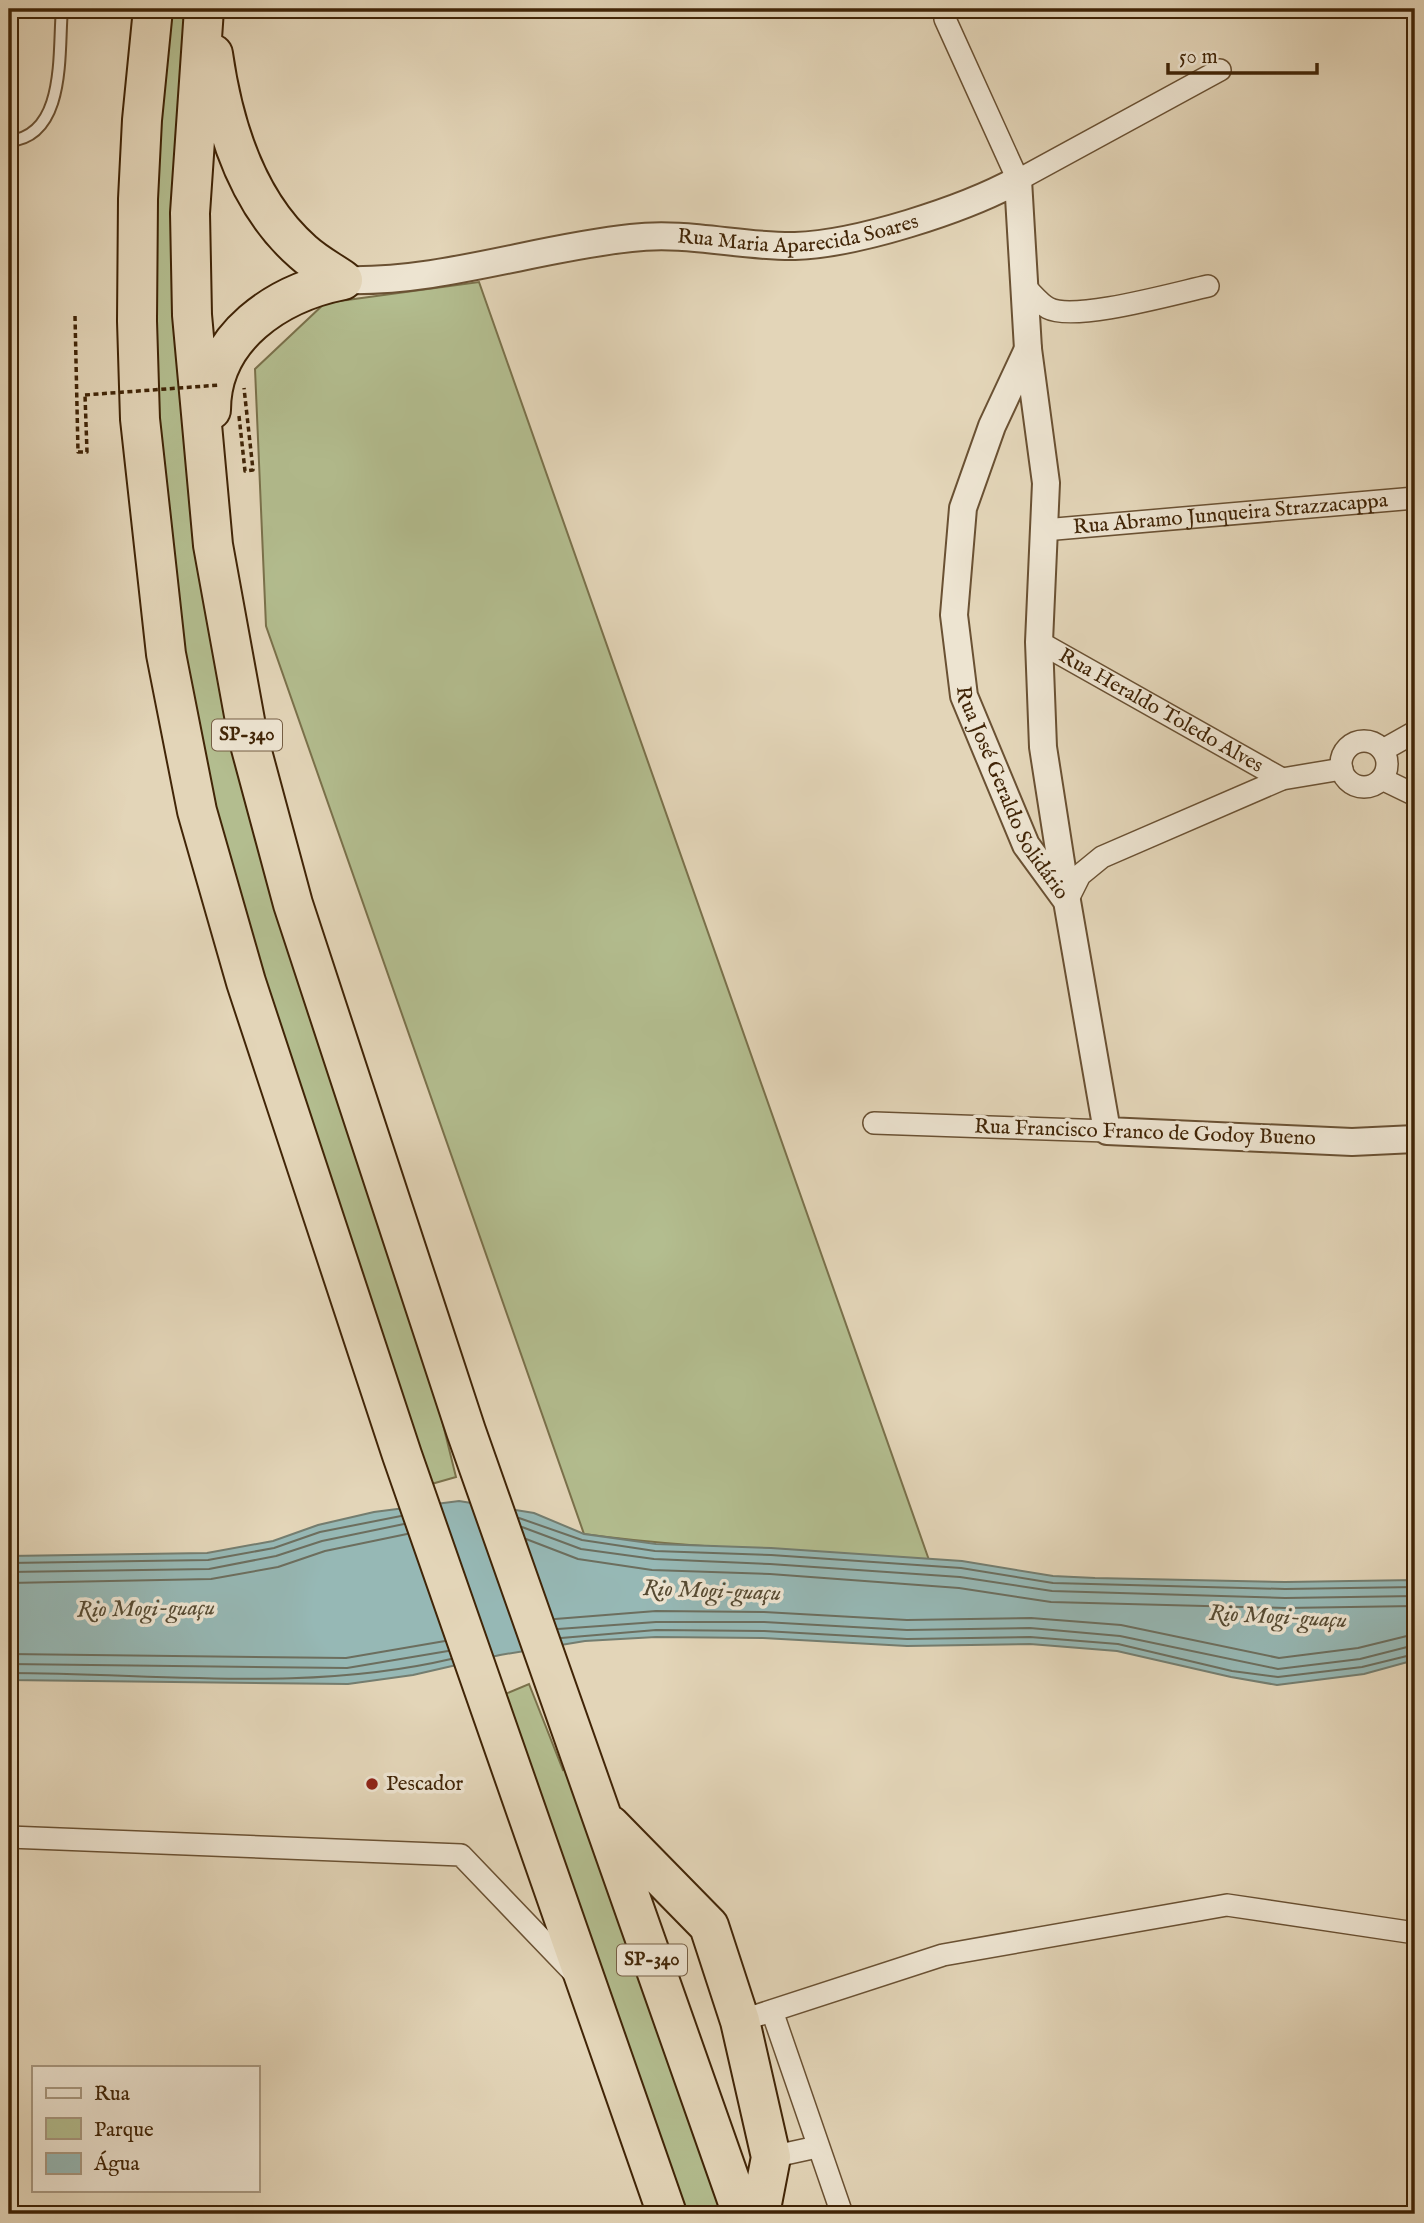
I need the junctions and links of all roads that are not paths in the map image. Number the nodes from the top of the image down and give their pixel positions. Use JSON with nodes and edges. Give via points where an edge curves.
{"nodes":[{"id":1,"x":62,"y":9,"type":"edge"},
{"id":2,"x":153,"y":9,"type":"edge"},
{"id":3,"x":205,"y":9,"type":"edge"},
{"id":4,"x":945,"y":19,"type":"dead end"},
{"id":5,"x":1220,"y":70,"type":"dead end"},
{"id":6,"x":9,"y":141,"type":"edge"},
{"id":7,"x":1018,"y":180,"type":"junction"},
{"id":8,"x":343,"y":279,"type":"junction"},
{"id":9,"x":1024,"y":286,"type":"junction"},
{"id":10,"x":1208,"y":286,"type":"dead end"},
{"id":11,"x":1028,"y":349,"type":"junction"},
{"id":12,"x":1415,"y":498,"type":"edge"},
{"id":13,"x":1044,"y":530,"type":"junction"},
{"id":14,"x":213,"y":545,"type":"junction"},
{"id":15,"x":1039,"y":642,"type":"junction"},
{"id":16,"x":1415,"y":732,"type":"edge"},
{"id":17,"x":1383,"y":750,"type":"junction"},
{"id":18,"x":1342,"y":769,"type":"junction"},
{"id":19,"x":1282,"y":779,"type":"junction"},
{"id":20,"x":1382,"y":779,"type":"junction"},
{"id":21,"x":1415,"y":795,"type":"edge"},
{"id":22,"x":1067,"y":901,"type":"junction"},
{"id":23,"x":874,"y":1123,"type":"dead end"},
{"id":24,"x":1107,"y":1131,"type":"junction"},
{"id":25,"x":1415,"y":1139,"type":"edge"},
{"id":26,"x":602,"y":1816,"type":"junction"},
{"id":27,"x":9,"y":1837,"type":"edge"},
{"id":28,"x":1415,"y":1933,"type":"edge"},
{"id":29,"x":590,"y":1990,"type":"junction"},
{"id":30,"x":756,"y":2016,"type":"junction"},
{"id":31,"x":817,"y":2147,"type":"junction"},
{"id":32,"x":771,"y":2157,"type":"junction"},
{"id":33,"x":667,"y":2214,"type":"edge"},
{"id":34,"x":741,"y":2214,"type":"edge"},
{"id":35,"x":760,"y":2214,"type":"edge"},
{"id":36,"x":842,"y":2214,"type":"edge"}],
"edges":[{"from":1,"to":6,"type":"lane","via":[[54,106],[40,126]]},
{"from":2,"to":29,"type":"highway","number":"SP-340","via":[[142,120],[137,333],[146,488],[166,653],[197,811],[219,896],[402,1455]]},
{"from":3,"to":8,"type":"highway","via":[[217,85],[246,172],[273,218],[303,252]]},
{"from":3,"to":14,"type":"highway","number":"SP-340","via":[[192,171],[191,289]]},
{"from":4,"to":7,"type":"street","name":"Rua José Geraldo Solidário"},
{"from":5,"to":7,"type":"street","name":"Rua Maria Aparecida Soares"},
{"from":7,"to":8,"type":"street","name":"Rua Maria Aparecida Soares","via":[[947,211],[849,238],[797,246],[660,235],[405,278]]},
{"from":7,"to":9,"type":"street","name":"Rua José Geraldo Solidário"},
{"from":8,"to":14,"type":"highway","via":[[284,298],[239,337],[219,368],[211,391]]},
{"from":9,"to":10,"type":"street","via":[[1048,308],[1065,313]]},
{"from":9,"to":11,"type":"street","name":"Rua José Geraldo Solidário"},
{"from":11,"to":13,"type":"street","name":"Rua José Geraldo Solidário","via":[[1046,483]]},
{"from":11,"to":22,"type":"street","name":"Rua José Geraldo Solidário","via":[[992,426],[963,508],[954,615],[964,696],[1026,845]]},
{"from":12,"to":13,"type":"street","name":"Rua Abramo Junqueira Strazzacappa"},
{"from":13,"to":15,"type":"street","name":"Rua José Geraldo Solidário"},
{"from":14,"to":26,"type":"highway","number":"SP-340","via":[[248,737],[293,904],[466,1431]]},
{"from":15,"to":19,"type":"street","name":"Rua Heraldo Toledo Alves"},
{"from":15,"to":22,"type":"street","name":"Rua José Geraldo Solidário","via":[[1043,747]]},
{"from":16,"to":17,"type":"street"},
{"from":17,"to":18,"type":"street","via":[[1375,744],[1355,744],[1347,750]]},
{"from":17,"to":20,"type":"street","via":[[1387,770]]},
{"from":18,"to":19,"type":"street"},
{"from":18,"to":20,"type":"street","via":[[1346,779],[1364,788]]},
{"from":19,"to":22,"type":"street","via":[[1102,857],[1080,875]]},
{"from":20,"to":21,"type":"street"},
{"from":22,"to":24,"type":"street"},
{"from":23,"to":24,"type":"street","name":"Rua Francisco Franco de Godoy Bueno"},
{"from":24,"to":25,"type":"street","name":"Rua Francisco Franco de Godoy Bueno","via":[[1352,1142]]},
{"from":26,"to":30,"type":"highway","via":[[709,1926]]},
{"from":26,"to":34,"type":"highway","number":"SP-340"},
{"from":27,"to":29,"type":"street","via":[[461,1855]]},
{"from":28,"to":30,"type":"street","via":[[1227,1905],[943,1955]]},
{"from":29,"to":33,"type":"highway","number":"SP-340"},
{"from":30,"to":31,"type":"street"},
{"from":30,"to":32,"type":"highway"},
{"from":31,"to":32,"type":"street"},
{"from":31,"to":36,"type":"street"},
{"from":32,"to":35,"type":"highway"}]}
